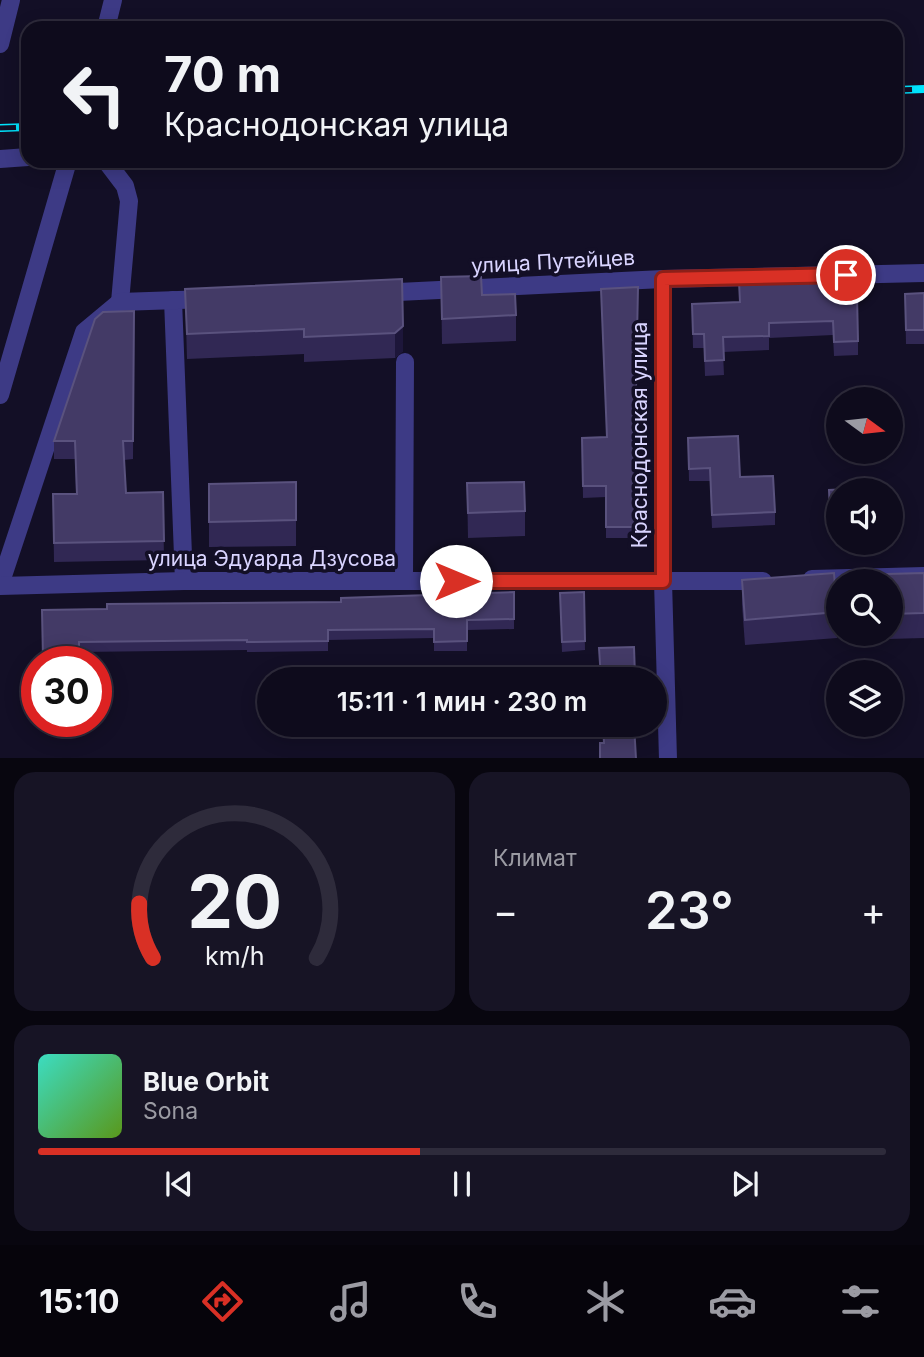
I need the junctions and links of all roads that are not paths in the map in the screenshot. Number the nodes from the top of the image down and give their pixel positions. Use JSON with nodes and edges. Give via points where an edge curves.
{"nodes":[{"id":1,"x":11,"y":0,"type":"edge"},
{"id":2,"x":113,"y":0,"type":"edge"},
{"id":3,"x":108,"y":21,"type":"edge"},
{"id":4,"x":0,"y":44,"type":"edge"},
{"id":5,"x":21,"y":158,"type":"edge"},
{"id":6,"x":0,"y":159,"type":"edge"},
{"id":7,"x":66,"y":168,"type":"edge"},
{"id":8,"x":111,"y":168,"type":"edge"},
{"id":9,"x":924,"y":273,"type":"edge"},
{"id":10,"x":663,"y":279,"type":"junction"},
{"id":11,"x":361,"y":293,"type":"edge"},
{"id":12,"x":226,"y":298,"type":"edge"},
{"id":13,"x":173,"y":300,"type":"junction"},
{"id":14,"x":120,"y":302,"type":"junction"},
{"id":15,"x":405,"y":362,"type":"dead end"},
{"id":16,"x":0,"y":395,"type":"edge"},
{"id":17,"x":924,"y":576,"type":"edge"},
{"id":18,"x":184,"y":581,"type":"junction"},
{"id":19,"x":404,"y":581,"type":"junction"},
{"id":20,"x":663,"y":581,"type":"junction"},
{"id":21,"x":0,"y":586,"type":"edge"},
{"id":22,"x":668,"y":758,"type":"edge"}],
"edges":[{"from":1,"to":4,"type":"street"},
{"from":2,"to":3,"type":"street"},
{"from":5,"to":6,"type":"street"},
{"from":7,"to":16,"type":"street"},
{"from":8,"to":14,"type":"street","via":[[125,186],[129,201]]},
{"from":9,"to":10,"type":"street","name":"улица Путейцев"},
{"from":10,"to":11,"type":"street","name":"улица Путейцев"},
{"from":10,"to":20,"type":"street","name":"Краснодонская улица"},
{"from":12,"to":13,"type":"street"},
{"from":13,"to":14,"type":"street"},
{"from":13,"to":18,"type":"street"},
{"from":14,"to":21,"type":"street","via":[[84,332]]},
{"from":15,"to":19,"type":"street"},
{"from":17,"to":20,"type":"street","name":"улица Эдуарда Дзусова"},
{"from":18,"to":19,"type":"street","name":"улица Эдуарда Дзусова"},
{"from":18,"to":21,"type":"street","name":"улица Эдуарда Дзусова"},
{"from":19,"to":20,"type":"street","name":"улица Эдуарда Дзусова"},
{"from":20,"to":22,"type":"street","name":"Краснодонская улица"}]}
